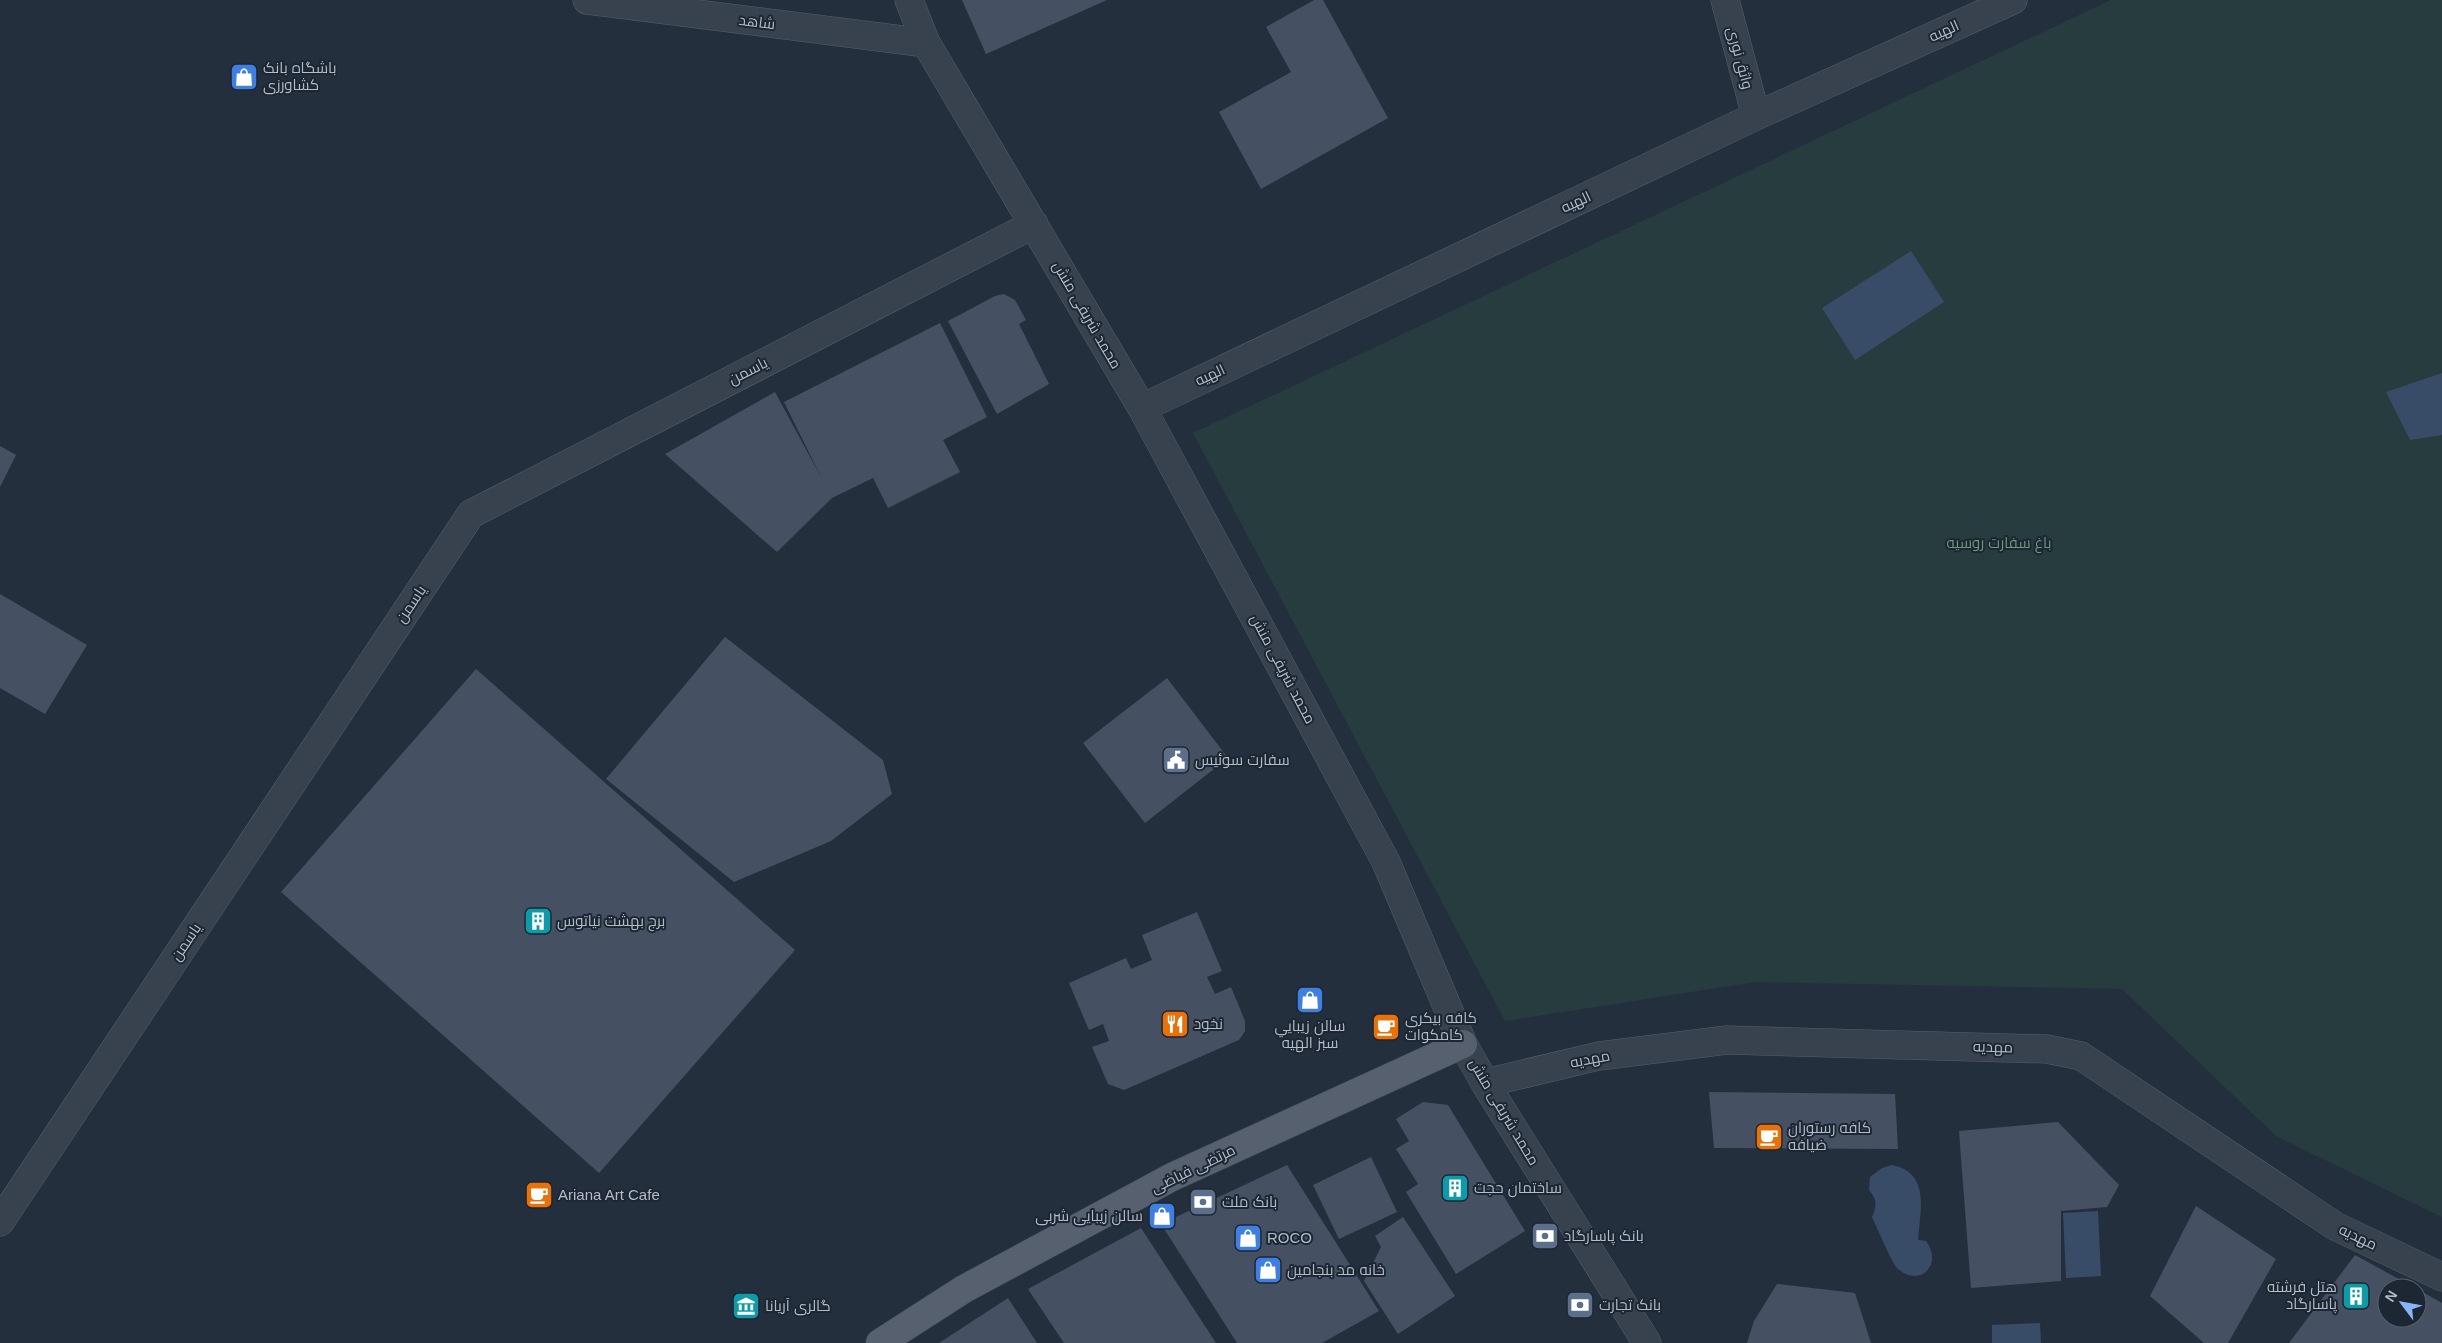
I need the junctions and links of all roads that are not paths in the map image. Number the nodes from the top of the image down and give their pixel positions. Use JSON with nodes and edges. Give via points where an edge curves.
{"nodes":[{"id":1,"x":588,"y":0,"type":"edge"},
{"id":2,"x":909,"y":0,"type":"edge"},
{"id":3,"x":1725,"y":0,"type":"edge"},
{"id":4,"x":2013,"y":0,"type":"edge"},
{"id":5,"x":926,"y":44,"type":"junction"},
{"id":6,"x":1756,"y":116,"type":"junction"},
{"id":7,"x":1034,"y":224,"type":"junction"},
{"id":8,"x":1142,"y":408,"type":"junction"},
{"id":9,"x":1463,"y":1044,"type":"junction"},
{"id":10,"x":1485,"y":1083,"type":"junction"},
{"id":11,"x":0,"y":1222,"type":"edge"},
{"id":12,"x":2442,"y":1277,"type":"edge"},
{"id":13,"x":880,"y":1343,"type":"edge"},
{"id":14,"x":1647,"y":1343,"type":"edge"}],
"edges":[{"from":1,"to":5,"type":"street","name":"شاهد"},
{"from":2,"to":5,"type":"street","name":"محمد شریفی منش"},
{"from":3,"to":6,"type":"street","name":"واثق نوری"},
{"from":4,"to":6,"type":"street","name":"الهیه"},
{"from":5,"to":7,"type":"street","name":"محمد شریفی منش"},
{"from":6,"to":8,"type":"street","name":"الهیه"},
{"from":7,"to":8,"type":"street","name":"محمد شریفی منش"},
{"from":7,"to":11,"type":"street","name":"یاسمن","via":[[470,514]]},
{"from":8,"to":9,"type":"street","name":"محمد شریفی منش","via":[[1386,862]]},
{"from":9,"to":10,"type":"street","name":"محمد شریفی منش"},
{"from":9,"to":13,"type":"main road","name":"مرتضی فیاضی","via":[[1172,1177],[964,1289]]},
{"from":10,"to":12,"type":"street","name":"مهدیه","via":[[1599,1056],[1726,1040],[2047,1049],[2081,1056],[2335,1226]]},
{"from":10,"to":14,"type":"street","name":"محمد شریفی منش"}]}
